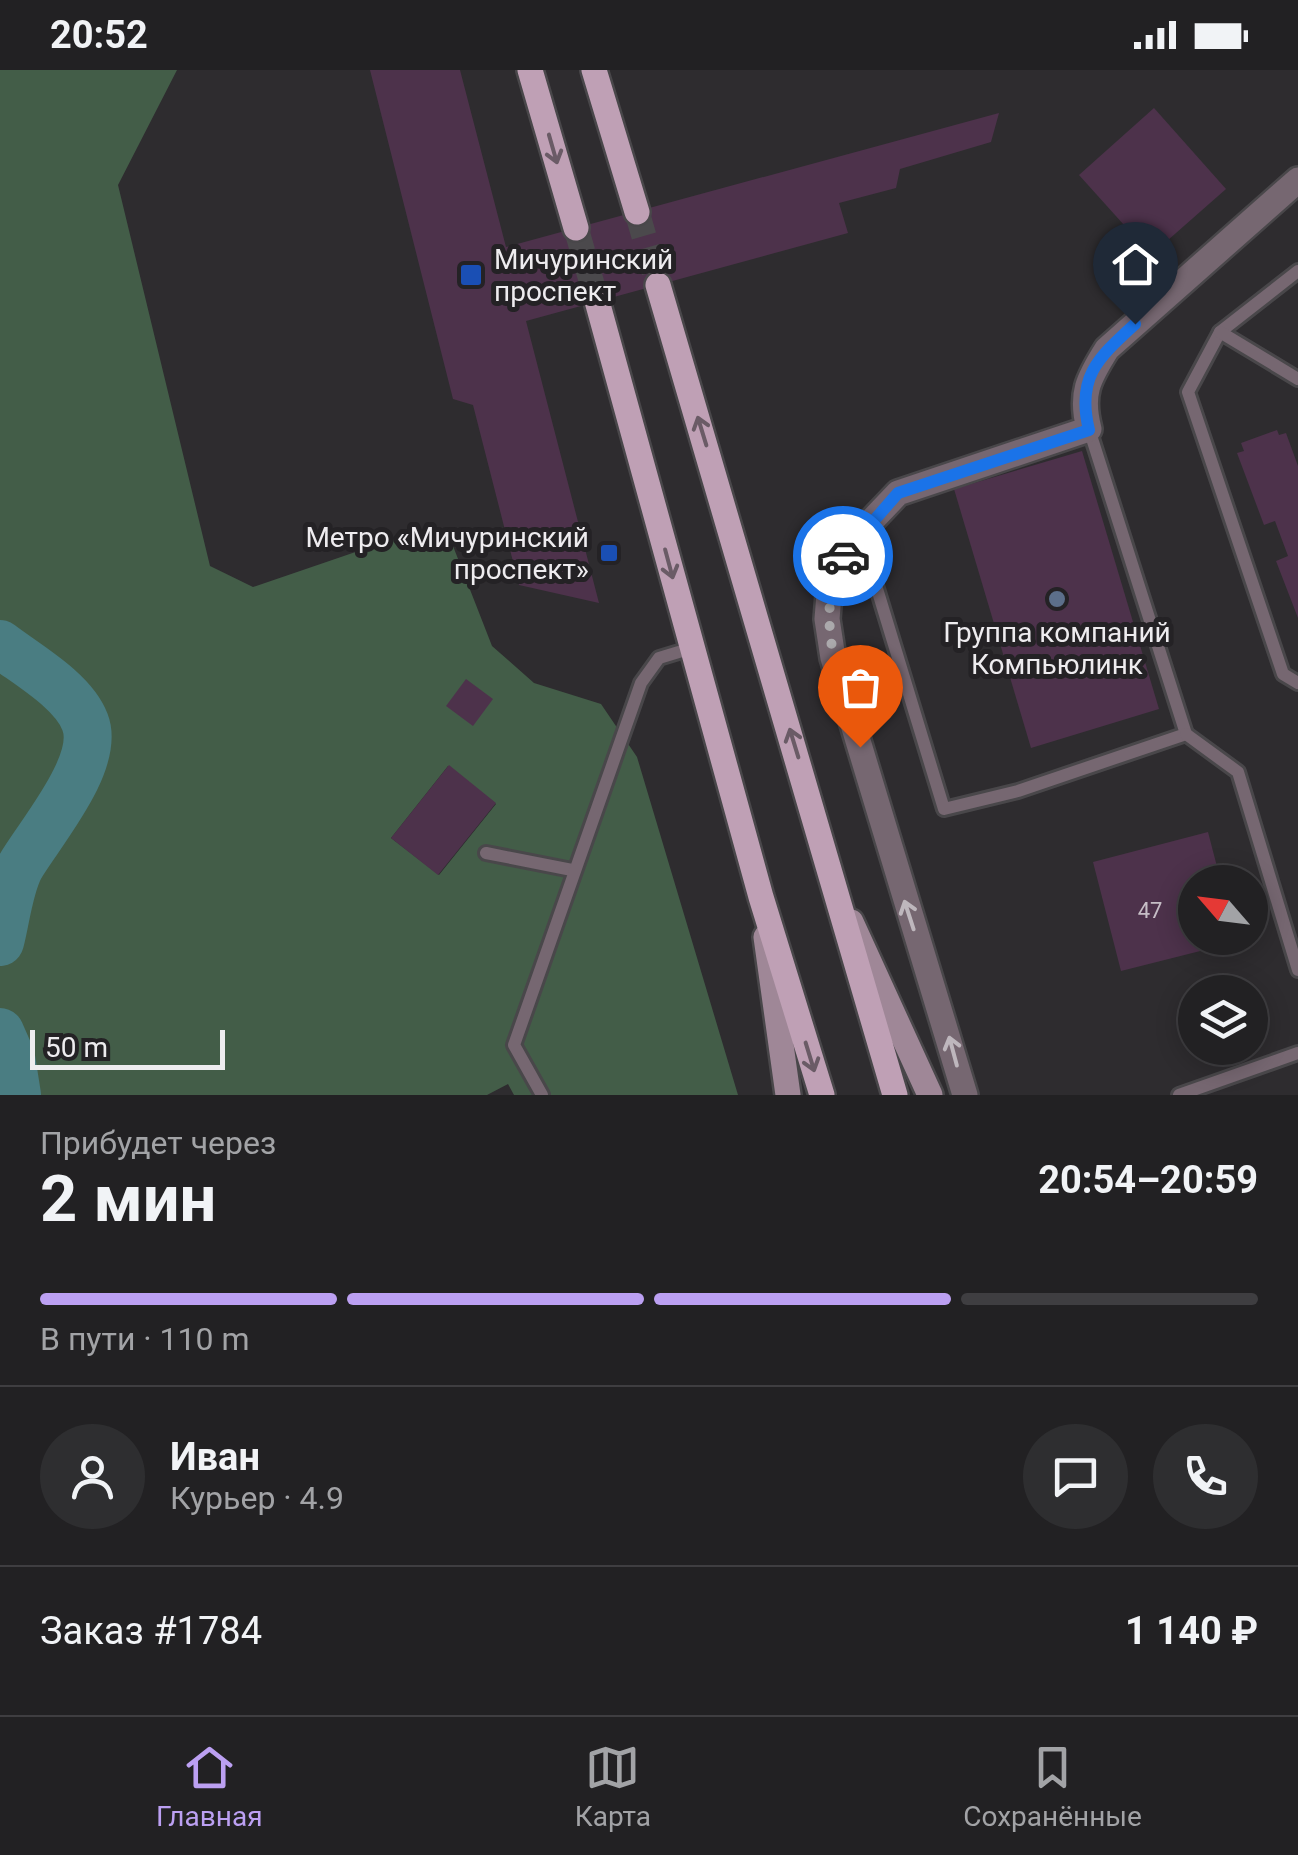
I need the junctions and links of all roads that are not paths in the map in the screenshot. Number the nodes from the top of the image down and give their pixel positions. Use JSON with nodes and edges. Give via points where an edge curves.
{"nodes":[{"id":1,"x":530,"y":70,"type":"edge"},
{"id":2,"x":594,"y":70,"type":"edge"},
{"id":3,"x":1298,"y":180,"type":"edge"},
{"id":4,"x":636,"y":212,"type":"tunnel mouth"},
{"id":5,"x":576,"y":228,"type":"tunnel mouth"},
{"id":6,"x":1298,"y":270,"type":"edge"},
{"id":7,"x":658,"y":284,"type":"tunnel mouth"},
{"id":8,"x":598,"y":301,"type":"tunnel mouth"},
{"id":9,"x":1220,"y":332,"type":"junction"},
{"id":10,"x":1298,"y":379,"type":"edge"},
{"id":11,"x":1089,"y":430,"type":"junction"},
{"id":12,"x":860,"y":533,"type":"junction"},
{"id":13,"x":692,"y":648,"type":"junction"},
{"id":14,"x":1298,"y":683,"type":"edge"},
{"id":15,"x":1186,"y":734,"type":"junction"},
{"id":16,"x":486,"y":854,"type":"dead end"},
{"id":17,"x":572,"y":870,"type":"junction"},
{"id":18,"x":761,"y":898,"type":"junction"},
{"id":19,"x":842,"y":903,"type":"junction"},
{"id":20,"x":1298,"y":970,"type":"edge"},
{"id":21,"x":1298,"y":1054,"type":"edge"},
{"id":22,"x":542,"y":1095,"type":"edge"},
{"id":23,"x":788,"y":1095,"type":"edge"},
{"id":24,"x":822,"y":1095,"type":"edge"},
{"id":25,"x":894,"y":1095,"type":"edge"},
{"id":26,"x":930,"y":1095,"type":"edge"},
{"id":27,"x":965,"y":1095,"type":"edge"},
{"id":28,"x":1179,"y":1095,"type":"edge"}],
"edges":[{"from":1,"to":5,"type":"main road","one_way":true},
{"from":2,"to":4,"type":"main road"},
{"from":3,"to":11,"type":"street","via":[[1107,350],[1086,382],[1082,402]]},
{"from":6,"to":9,"type":"lane"},
{"from":19,"to":7,"type":"main road","one_way":true},
{"from":8,"to":13,"type":"main road","one_way":true},
{"from":9,"to":10,"type":"lane"},
{"from":9,"to":14,"type":"lane","via":[[1188,392],[1283,674]]},
{"from":11,"to":12,"type":"street","via":[[898,493]]},
{"from":11,"to":15,"type":"lane"},
{"from":12,"to":15,"type":"lane","via":[[944,810]]},
{"from":27,"to":12,"type":"street","one_way":true,"via":[[833,658],[830,582]]},
{"from":13,"to":17,"type":"lane","via":[[659,658],[641,683]]},
{"from":13,"to":18,"type":"main road"},
{"from":15,"to":20,"type":"lane","via":[[1238,772]]},
{"from":16,"to":17,"type":"lane"},
{"from":17,"to":22,"type":"lane","via":[[514,1045]]},
{"from":18,"to":23,"type":"main road"},
{"from":18,"to":24,"type":"main road","one_way":true},
{"from":19,"to":25,"type":"main road"},
{"from":19,"to":26,"type":"main road"},
{"from":21,"to":28,"type":"lane"}]}
